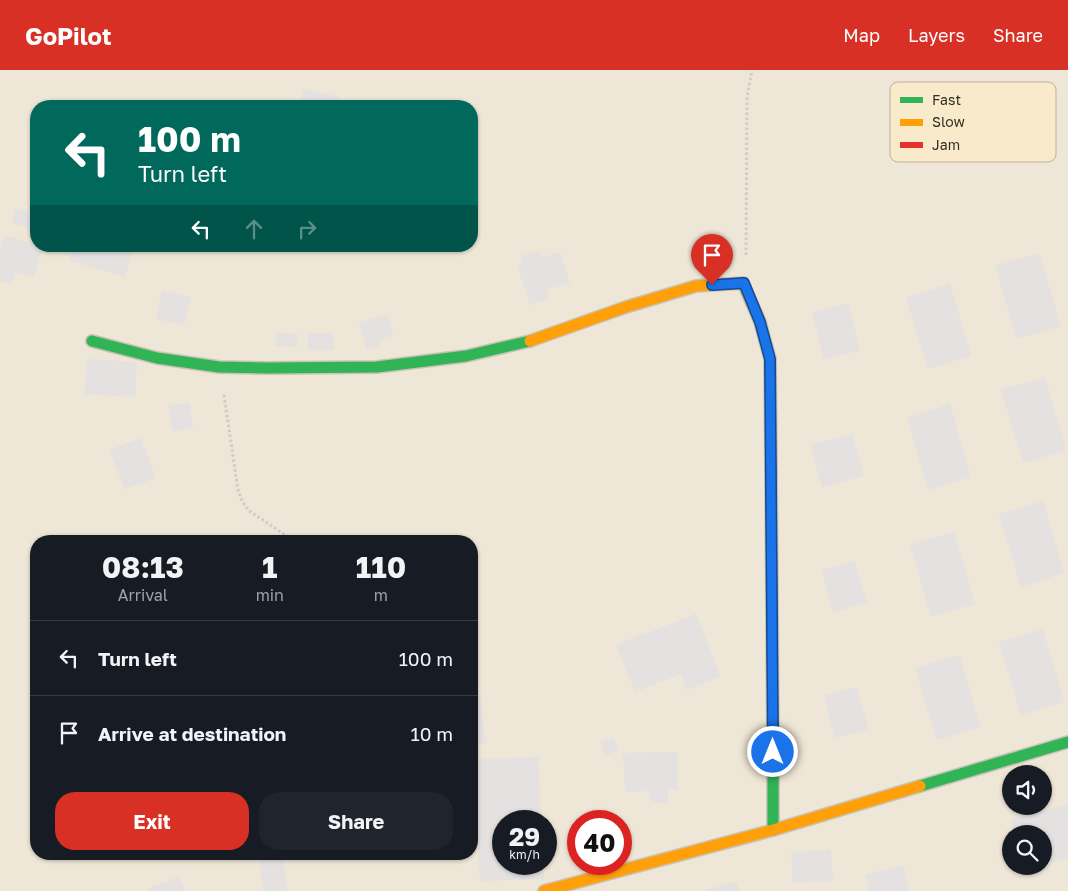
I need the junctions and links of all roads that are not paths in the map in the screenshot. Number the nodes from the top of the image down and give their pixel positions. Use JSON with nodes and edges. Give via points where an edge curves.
{"nodes":[{"id":1,"x":92,"y":341,"type":"dead end"},
{"id":2,"x":1068,"y":742,"type":"edge"},
{"id":3,"x":773,"y":830,"type":"junction"},
{"id":4,"x":544,"y":891,"type":"edge"}],
"edges":[{"from":1,"to":3,"type":"street","via":[[156,358],[219,368],[377,367],[466,356],[533,340],[696,286],[744,283],[760,322],[770,359]]},
{"from":2,"to":3,"type":"street"},
{"from":3,"to":4,"type":"street"}]}
